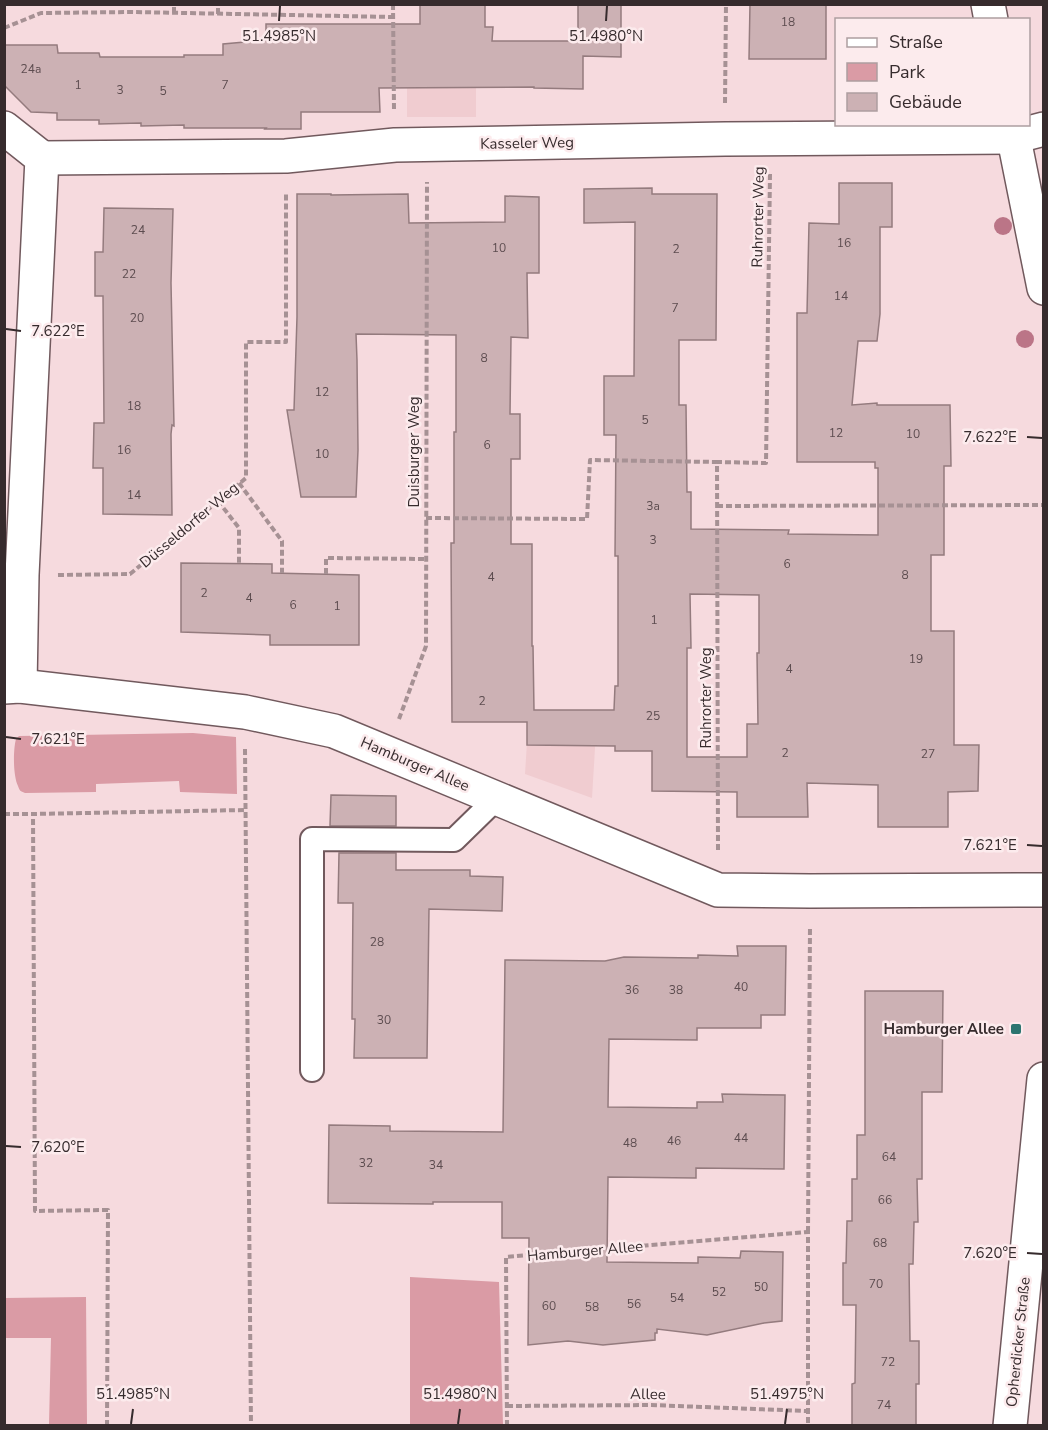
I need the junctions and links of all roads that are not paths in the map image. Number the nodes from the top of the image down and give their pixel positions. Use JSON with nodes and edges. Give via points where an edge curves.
{"nodes":[{"id":1,"x":4,"y":128,"type":"edge"},
{"id":2,"x":1023,"y":130,"type":"edge"},
{"id":3,"x":42,"y":158,"type":"junction"},
{"id":4,"x":1044,"y":288,"type":"edge"},
{"id":5,"x":12,"y":686,"type":"edge"},
{"id":6,"x":496,"y":798,"type":"junction"},
{"id":7,"x":1044,"y":890,"type":"edge"},
{"id":8,"x":312,"y":1070,"type":"dead end"},
{"id":9,"x":1044,"y":1079,"type":"edge"},
{"id":10,"x":1010,"y":1425,"type":"edge"}],
"edges":[{"from":1,"to":3,"type":"street"},
{"from":2,"to":3,"type":"street","name":"Kasseler Weg","via":[[771,140],[395,145],[286,156]]},
{"from":2,"to":4,"type":"street"},
{"from":3,"to":5,"type":"street","via":[[22,575]]},
{"from":5,"to":6,"type":"street","name":"Hamburger Allee","via":[[245,712],[334,731]]},
{"from":6,"to":7,"type":"street","name":"Hamburger Allee","via":[[718,890]]},
{"from":6,"to":8,"type":"lane","via":[[454,840],[312,839]]},
{"from":9,"to":10,"type":"street","name":"Opherdicker Straße"}]}
